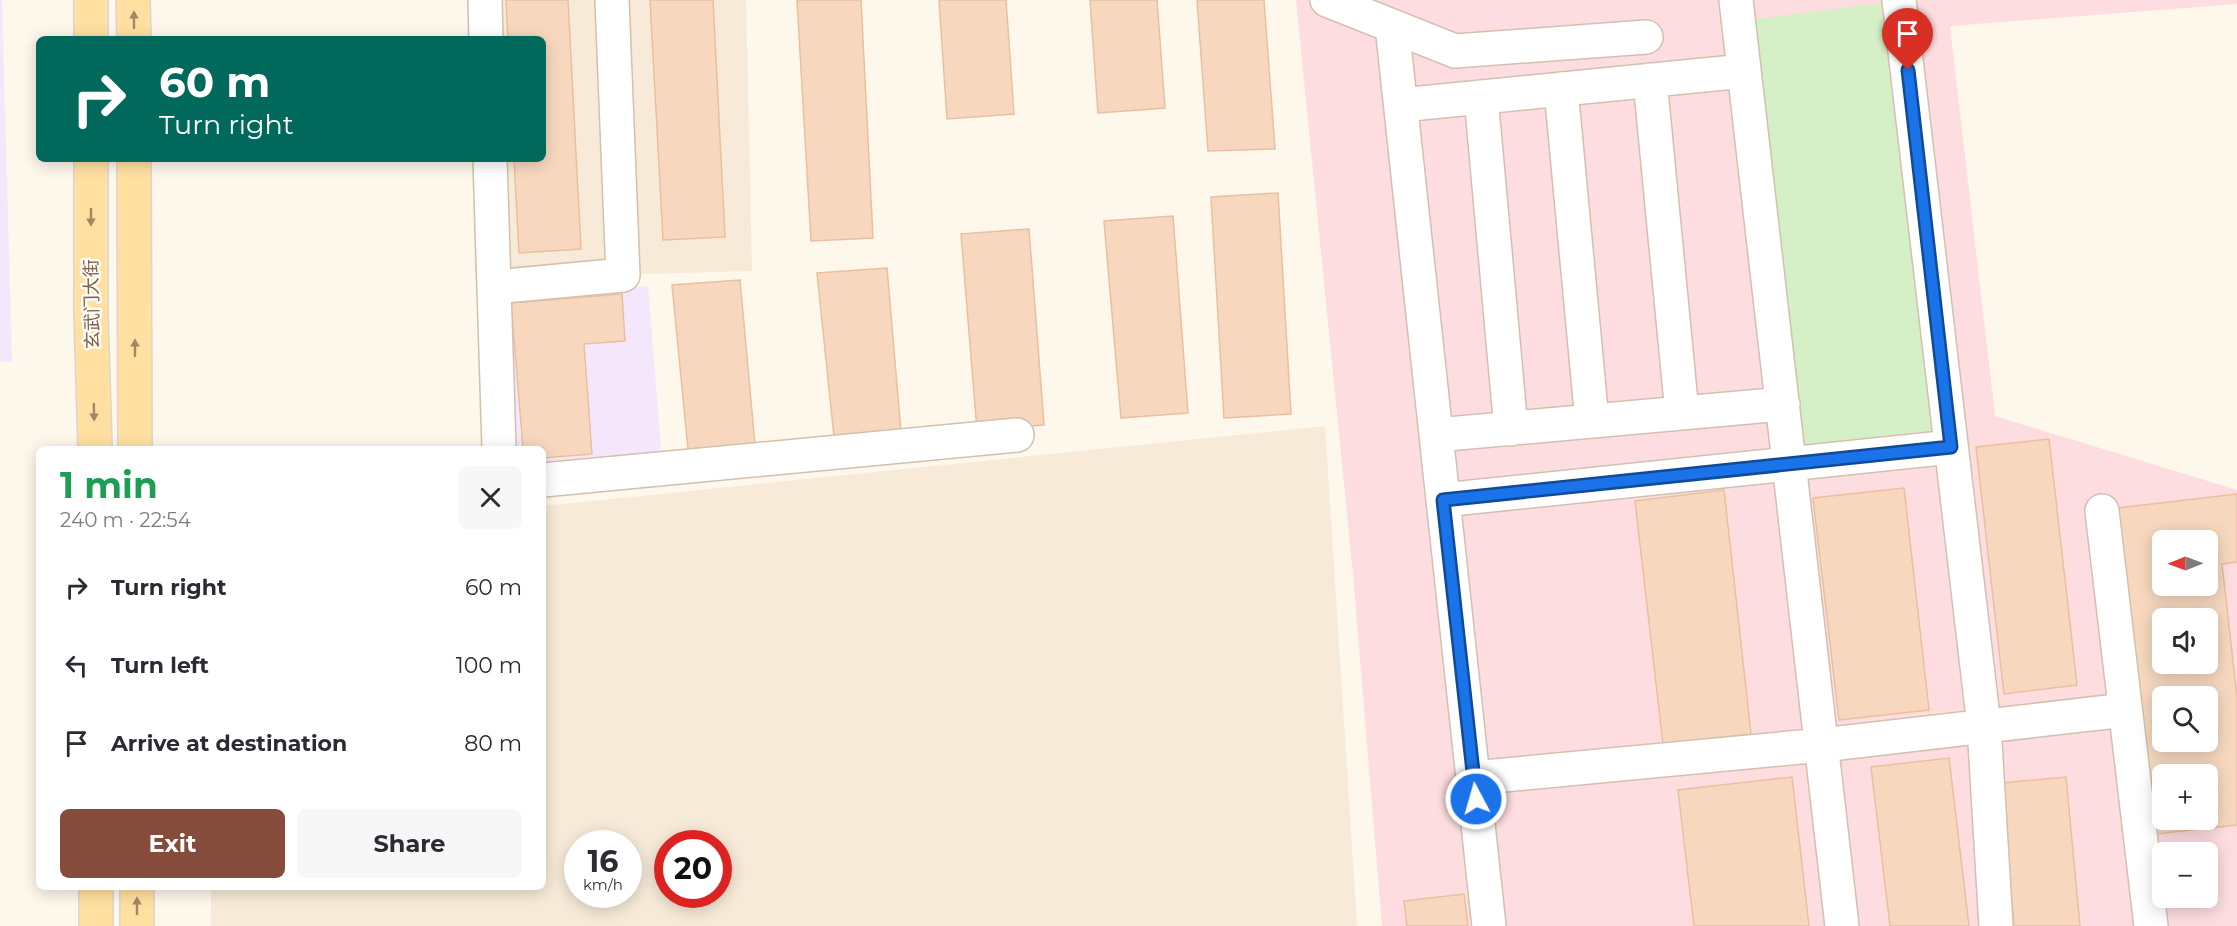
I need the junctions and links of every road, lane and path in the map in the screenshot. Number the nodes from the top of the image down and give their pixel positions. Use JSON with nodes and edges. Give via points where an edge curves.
{"nodes":[{"id":1,"x":91,"y":0,"type":"edge"},
{"id":2,"x":134,"y":0,"type":"edge"},
{"id":3,"x":485,"y":0,"type":"edge"},
{"id":4,"x":612,"y":0,"type":"edge"},
{"id":5,"x":1327,"y":0,"type":"edge"},
{"id":6,"x":1736,"y":0,"type":"edge"},
{"id":7,"x":1899,"y":0,"type":"edge"},
{"id":8,"x":1392,"y":26,"type":"junction"},
{"id":9,"x":91,"y":36,"type":"edge"},
{"id":10,"x":134,"y":36,"type":"edge"},
{"id":11,"x":486,"y":36,"type":"edge"},
{"id":12,"x":1646,"y":37,"type":"dead end"},
{"id":13,"x":1744,"y":71,"type":"junction"},
{"id":14,"x":1650,"y":80,"type":"junction"},
{"id":15,"x":1561,"y":89,"type":"junction"},
{"id":16,"x":1481,"y":97,"type":"junction"},
{"id":17,"x":1401,"y":105,"type":"junction"},
{"id":18,"x":91,"y":162,"type":"edge"},
{"id":19,"x":134,"y":162,"type":"edge"},
{"id":20,"x":490,"y":162,"type":"edge"},
{"id":21,"x":494,"y":287,"type":"junction"},
{"id":22,"x":1783,"y":404,"type":"junction"},
{"id":23,"x":1682,"y":413,"type":"junction"},
{"id":24,"x":1592,"y":421,"type":"junction"},
{"id":25,"x":1511,"y":429,"type":"junction"},
{"id":26,"x":1017,"y":435,"type":"dead end"},
{"id":27,"x":1436,"y":435,"type":"junction"},
{"id":28,"x":94,"y":446,"type":"edge"},
{"id":29,"x":135,"y":446,"type":"edge"},
{"id":30,"x":499,"y":446,"type":"edge"},
{"id":31,"x":1951,"y":447,"type":"junction"},
{"id":32,"x":1789,"y":463,"type":"junction"},
{"id":33,"x":546,"y":480,"type":"edge"},
{"id":34,"x":1443,"y":500,"type":"junction"},
{"id":35,"x":2102,"y":511,"type":"dead end"},
{"id":36,"x":2125,"y":710,"type":"junction"},
{"id":37,"x":1984,"y":726,"type":"junction"},
{"id":38,"x":1822,"y":745,"type":"junction"},
{"id":39,"x":1473,"y":778,"type":"junction"},
{"id":40,"x":96,"y":890,"type":"edge"},
{"id":41,"x":137,"y":890,"type":"edge"},
{"id":42,"x":96,"y":926,"type":"edge"},
{"id":43,"x":137,"y":926,"type":"edge"},
{"id":44,"x":1489,"y":926,"type":"edge"},
{"id":45,"x":1842,"y":926,"type":"edge"},
{"id":46,"x":1996,"y":926,"type":"edge"},
{"id":47,"x":2151,"y":926,"type":"edge"}],
"edges":[{"from":1,"to":9,"type":"main road"},
{"from":10,"to":2,"type":"main road","one_way":true},
{"from":3,"to":11,"type":"lane"},
{"from":4,"to":21,"type":"lane","via":[[622,275]]},
{"from":5,"to":8,"type":"lane"},
{"from":6,"to":13,"type":"lane"},
{"from":7,"to":31,"type":"lane"},
{"from":8,"to":12,"type":"lane","via":[[1455,51]]},
{"from":8,"to":17,"type":"lane"},
{"from":13,"to":14,"type":"lane"},
{"from":13,"to":22,"type":"lane"},
{"from":14,"to":15,"type":"lane"},
{"from":14,"to":23,"type":"lane"},
{"from":15,"to":16,"type":"lane"},
{"from":15,"to":24,"type":"lane"},
{"from":16,"to":17,"type":"lane"},
{"from":16,"to":25,"type":"lane"},
{"from":17,"to":27,"type":"lane"},
{"from":18,"to":28,"type":"main road","name":"玄武门大街","one_way":true},
{"from":29,"to":19,"type":"main road","one_way":true},
{"from":20,"to":21,"type":"lane"},
{"from":21,"to":30,"type":"lane"},
{"from":22,"to":23,"type":"lane"},
{"from":22,"to":32,"type":"lane"},
{"from":23,"to":24,"type":"lane"},
{"from":24,"to":25,"type":"lane"},
{"from":25,"to":27,"type":"lane"},
{"from":26,"to":33,"type":"lane"},
{"from":27,"to":34,"type":"lane"},
{"from":31,"to":32,"type":"lane"},
{"from":31,"to":37,"type":"lane"},
{"from":32,"to":34,"type":"lane"},
{"from":32,"to":38,"type":"lane"},
{"from":34,"to":39,"type":"lane"},
{"from":35,"to":36,"type":"lane"},
{"from":36,"to":37,"type":"lane"},
{"from":36,"to":47,"type":"lane"},
{"from":37,"to":38,"type":"lane"},
{"from":37,"to":46,"type":"lane"},
{"from":38,"to":39,"type":"lane"},
{"from":38,"to":45,"type":"lane"},
{"from":39,"to":44,"type":"lane"},
{"from":40,"to":42,"type":"main road"},
{"from":43,"to":41,"type":"main road","one_way":true}]}
